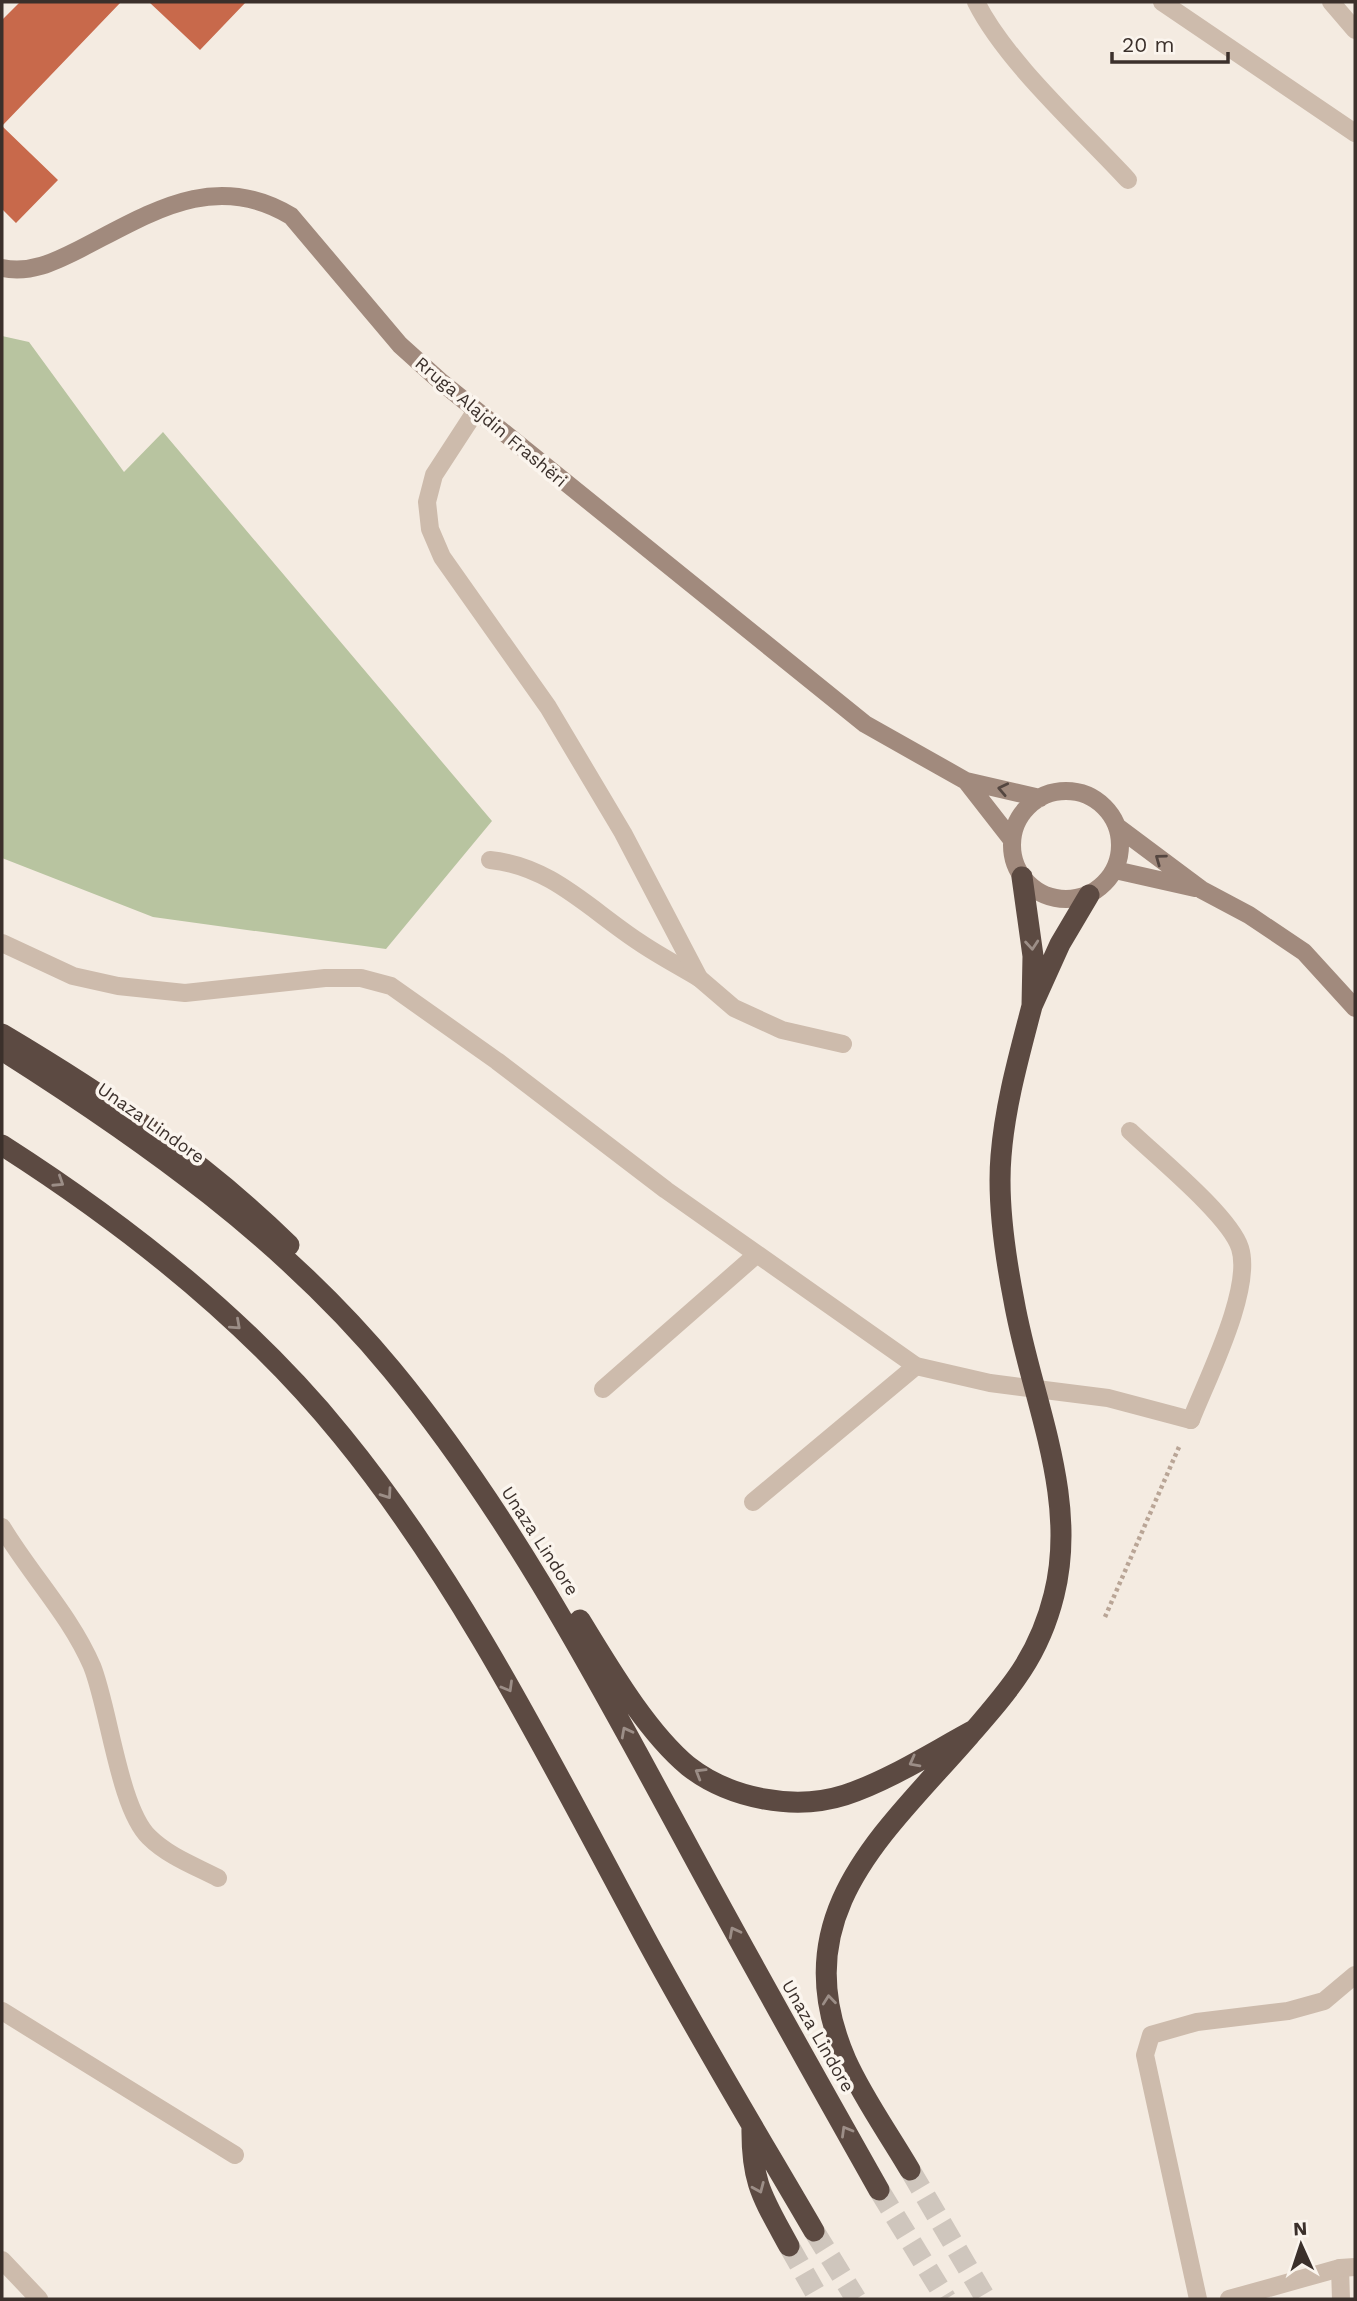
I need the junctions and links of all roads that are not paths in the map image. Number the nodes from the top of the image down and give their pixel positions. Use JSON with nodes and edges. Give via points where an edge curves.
{"nodes":[{"id":1,"x":975,"y":2,"type":"edge"},
{"id":2,"x":1162,"y":2,"type":"edge"},
{"id":3,"x":1331,"y":2,"type":"edge"},
{"id":4,"x":1355,"y":30,"type":"edge"},
{"id":5,"x":1355,"y":133,"type":"edge"},
{"id":6,"x":1128,"y":180,"type":"dead end"},
{"id":7,"x":2,"y":268,"type":"edge"},
{"id":8,"x":475,"y":412,"type":"junction"},
{"id":9,"x":967,"y":781,"type":"junction"},
{"id":10,"x":1040,"y":797,"type":"junction"},
{"id":11,"x":1119,"y":828,"type":"junction"},
{"id":12,"x":1012,"y":840,"type":"junction"},
{"id":13,"x":490,"y":860,"type":"dead end"},
{"id":14,"x":1115,"y":870,"type":"junction"},
{"id":15,"x":1022,"y":877,"type":"junction"},
{"id":16,"x":1202,"y":890,"type":"junction"},
{"id":17,"x":1089,"y":895,"type":"junction"},
{"id":18,"x":2,"y":943,"type":"edge"},
{"id":19,"x":699,"y":978,"type":"junction"},
{"id":20,"x":1032,"y":1006,"type":"junction"},
{"id":21,"x":1355,"y":1008,"type":"edge"},
{"id":22,"x":2,"y":1034,"type":"edge"},
{"id":23,"x":843,"y":1044,"type":"dead end"},
{"id":24,"x":2,"y":1050,"type":"edge"},
{"id":25,"x":1130,"y":1131,"type":"dead end"},
{"id":26,"x":2,"y":1145,"type":"edge"},
{"id":27,"x":757,"y":1255,"type":"junction"},
{"id":28,"x":916,"y":1366,"type":"junction"},
{"id":29,"x":603,"y":1389,"type":"dead end"},
{"id":30,"x":753,"y":1502,"type":"dead end"},
{"id":31,"x":2,"y":1527,"type":"edge"},
{"id":32,"x":974,"y":1730,"type":"junction"},
{"id":33,"x":218,"y":1878,"type":"dead end"},
{"id":34,"x":1355,"y":1975,"type":"edge"},
{"id":35,"x":2,"y":2011,"type":"edge"},
{"id":36,"x":752,"y":2124,"type":"junction"},
{"id":37,"x":235,"y":2155,"type":"dead end"},
{"id":38,"x":910,"y":2170,"type":"tunnel mouth"},
{"id":39,"x":879,"y":2190,"type":"tunnel mouth"},
{"id":40,"x":814,"y":2231,"type":"tunnel mouth"},
{"id":41,"x":789,"y":2246,"type":"tunnel mouth"},
{"id":42,"x":2,"y":2260,"type":"edge"},
{"id":43,"x":1348,"y":2267,"type":"edge"},
{"id":44,"x":39,"y":2299,"type":"edge"},
{"id":45,"x":1198,"y":2299,"type":"edge"},
{"id":46,"x":1229,"y":2299,"type":"edge"},
{"id":47,"x":1341,"y":2299,"type":"edge"}],
"edges":[{"from":1,"to":6,"type":"street","via":[[986,23],[1021,64]]},
{"from":2,"to":5,"type":"street"},
{"from":3,"to":4,"type":"street"},
{"from":7,"to":8,"type":"main road","name":"Rruga Alajdin Frashëri","via":[[44,267],[166,205],[191,198],[220,195],[256,200],[291,216],[400,345]]},
{"from":8,"to":9,"type":"main road","name":"Rruga Alajdin Frashëri","via":[[865,724]]},
{"from":8,"to":19,"type":"street","via":[[434,475],[427,502],[430,529],[442,557],[548,707],[624,833]]},
{"from":10,"to":9,"type":"main road","name":"Rruga Alajdin Frashëri","one_way":true},
{"from":9,"to":12,"type":"main road","name":"Rruga Alajdin Frashëri"},
{"from":10,"to":11,"type":"main road","name":"Rruga Alajdin Frashëri","via":[[1071,791],[1087,794],[1106,808]]},
{"from":10,"to":12,"type":"main road","via":[[1021,816]]},
{"from":11,"to":14,"type":"main road","via":[[1120,856]]},
{"from":16,"to":11,"type":"main road","name":"Rruga Alajdin Frashëri","one_way":true},
{"from":12,"to":15,"type":"main road","name":"Rruga Alajdin Frashëri"},
{"from":13,"to":19,"type":"street","via":[[517,862],[542,873],[639,943]]},
{"from":14,"to":16,"type":"main road","name":"Rruga Alajdin Frashëri"},
{"from":14,"to":17,"type":"main road"},
{"from":15,"to":17,"type":"main road","via":[[1041,894],[1071,900]]},
{"from":15,"to":20,"type":"highway","one_way":true,"via":[[1033,956]]},
{"from":16,"to":21,"type":"main road","name":"Rruga Alajdin Frashëri","via":[[1304,952]]},
{"from":17,"to":20,"type":"highway","via":[[1059,944]]},
{"from":18,"to":27,"type":"street","via":[[73,976],[118,986],[185,993],[361,978],[391,986]]},
{"from":19,"to":23,"type":"street","via":[[734,1008],[782,1030]]},
{"from":20,"to":32,"type":"highway","via":[[1008,1104],[1000,1185],[1014,1303],[1057,1483],[1058,1579],[1028,1662],[1003,1700]]},
{"from":32,"to":22,"type":"highway","one_way":true,"via":[[874,1783],[813,1801],[779,1802],[747,1794],[721,1786],[688,1766],[620,1682],[444,1416],[362,1318],[264,1220],[194,1163]]},
{"from":39,"to":24,"type":"highway","name":"Unaza Lindore","one_way":true,"via":[[575,1638],[454,1450],[390,1367],[306,1278],[220,1201]]},
{"from":25,"to":28,"type":"street","via":[[1221,1219],[1240,1246],[1244,1273],[1236,1306],[1191,1420],[1108,1398],[990,1383]]},
{"from":26,"to":36,"type":"highway","one_way":true,"via":[[158,1254],[252,1339],[339,1432],[386,1492],[541,1744],[670,1984]]},
{"from":27,"to":28,"type":"street"},
{"from":27,"to":29,"type":"street"},
{"from":28,"to":30,"type":"street"},
{"from":31,"to":33,"type":"street","via":[[93,1668],[132,1810],[147,1836]]},
{"from":38,"to":32,"type":"highway","one_way":true,"via":[[847,2063],[832,2023],[827,1947],[841,1900],[869,1852]]},
{"from":34,"to":45,"type":"street","via":[[1324,2001],[1287,2011],[1197,2022],[1151,2035],[1144,2056]]},
{"from":35,"to":37,"type":"street"},
{"from":36,"to":40,"type":"highway"},
{"from":36,"to":41,"type":"highway","one_way":true,"via":[[755,2180]]},
{"from":42,"to":44,"type":"street"},
{"from":43,"to":46,"type":"street"},
{"from":43,"to":47,"type":"street"}]}
